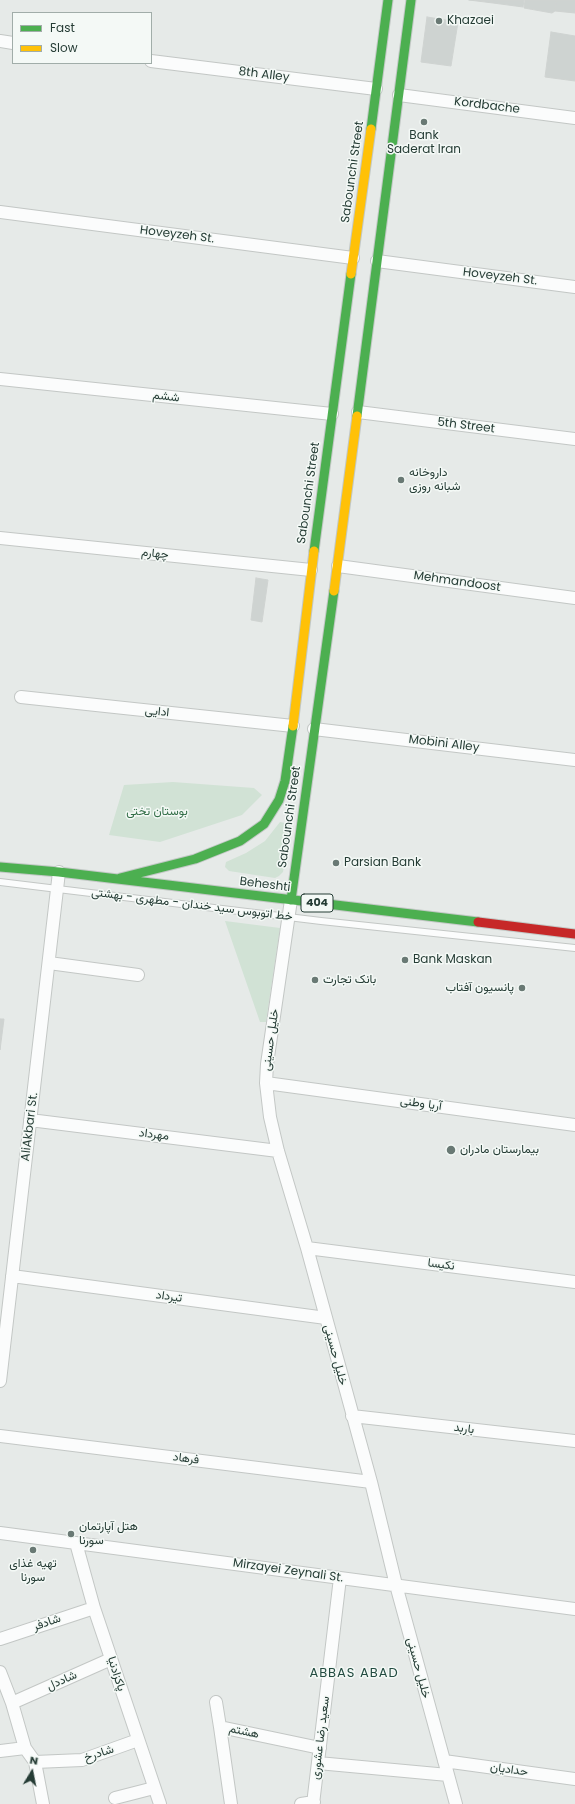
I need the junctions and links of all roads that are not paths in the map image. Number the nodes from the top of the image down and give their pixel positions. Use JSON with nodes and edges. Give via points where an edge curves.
{"nodes":[{"id":1,"x":388,"y":0,"type":"edge"},
{"id":2,"x":411,"y":0,"type":"edge"},
{"id":3,"x":0,"y":41,"type":"edge"},
{"id":4,"x":12,"y":43,"type":"edge"},
{"id":5,"x":152,"y":61,"type":"edge"},
{"id":6,"x":376,"y":89,"type":"junction"},
{"id":7,"x":399,"y":95,"type":"junction"},
{"id":8,"x":575,"y":118,"type":"edge"},
{"id":9,"x":0,"y":212,"type":"edge"},
{"id":10,"x":353,"y":258,"type":"junction"},
{"id":11,"x":377,"y":261,"type":"junction"},
{"id":12,"x":575,"y":287,"type":"edge"},
{"id":13,"x":0,"y":379,"type":"edge"},
{"id":14,"x":358,"y":412,"type":"junction"},
{"id":15,"x":332,"y":414,"type":"junction"},
{"id":16,"x":575,"y":439,"type":"edge"},
{"id":17,"x":0,"y":538,"type":"edge"},
{"id":18,"x":338,"y":566,"type":"junction"},
{"id":19,"x":311,"y":570,"type":"junction"},
{"id":20,"x":575,"y":598,"type":"edge"},
{"id":21,"x":21,"y":697,"type":"dead end"},
{"id":22,"x":304,"y":728,"type":"junction"},
{"id":23,"x":575,"y":760,"type":"edge"},
{"id":24,"x":0,"y":867,"type":"edge"},
{"id":25,"x":59,"y":872,"type":"junction"},
{"id":26,"x":114,"y":879,"type":"junction"},
{"id":27,"x":0,"y":882,"type":"edge"},
{"id":28,"x":57,"y":888,"type":"junction"},
{"id":29,"x":291,"y":900,"type":"junction"},
{"id":30,"x":290,"y":917,"type":"junction"},
{"id":31,"x":575,"y":934,"type":"edge"},
{"id":32,"x":575,"y":948,"type":"edge"},
{"id":33,"x":49,"y":963,"type":"junction"},
{"id":34,"x":138,"y":975,"type":"dead end"},
{"id":35,"x":266,"y":1083,"type":"junction"},
{"id":36,"x":30,"y":1120,"type":"junction"},
{"id":37,"x":575,"y":1125,"type":"edge"},
{"id":38,"x":278,"y":1151,"type":"junction"},
{"id":39,"x":307,"y":1248,"type":"junction"},
{"id":40,"x":12,"y":1276,"type":"junction"},
{"id":41,"x":575,"y":1282,"type":"edge"},
{"id":42,"x":326,"y":1318,"type":"junction"},
{"id":43,"x":0,"y":1381,"type":"edge"},
{"id":44,"x":352,"y":1416,"type":"junction"},
{"id":45,"x":0,"y":1436,"type":"edge"},
{"id":46,"x":575,"y":1441,"type":"edge"},
{"id":47,"x":371,"y":1482,"type":"junction"},
{"id":48,"x":0,"y":1533,"type":"edge"},
{"id":49,"x":76,"y":1543,"type":"junction"},
{"id":50,"x":340,"y":1578,"type":"junction"},
{"id":51,"x":396,"y":1585,"type":"junction"},
{"id":52,"x":94,"y":1608,"type":"junction"},
{"id":53,"x":575,"y":1609,"type":"edge"},
{"id":54,"x":0,"y":1639,"type":"edge"},
{"id":55,"x":111,"y":1658,"type":"junction"},
{"id":56,"x":0,"y":1672,"type":"edge"},
{"id":57,"x":216,"y":1702,"type":"dead end"},
{"id":58,"x":12,"y":1703,"type":"junction"},
{"id":59,"x":220,"y":1727,"type":"junction"},
{"id":60,"x":138,"y":1740,"type":"junction"},
{"id":61,"x":25,"y":1748,"type":"junction"},
{"id":62,"x":320,"y":1748,"type":"junction"},
{"id":63,"x":0,"y":1751,"type":"edge"},
{"id":64,"x":444,"y":1761,"type":"junction"},
{"id":65,"x":35,"y":1762,"type":"junction"},
{"id":66,"x":318,"y":1762,"type":"junction"},
{"id":67,"x":448,"y":1775,"type":"junction"},
{"id":68,"x":575,"y":1779,"type":"edge"},
{"id":69,"x":154,"y":1788,"type":"junction"},
{"id":70,"x":115,"y":1798,"type":"dead end"},
{"id":71,"x":314,"y":1803,"type":"edge"},
{"id":72,"x":43,"y":1804,"type":"edge"},
{"id":73,"x":160,"y":1804,"type":"edge"},
{"id":74,"x":231,"y":1804,"type":"edge"},
{"id":75,"x":301,"y":1804,"type":"edge"},
{"id":76,"x":456,"y":1804,"type":"edge"}],
"edges":[{"from":1,"to":6,"type":"main road","name":"Sabounchi Street"},
{"from":2,"to":7,"type":"main road","name":"Sabounchi Street"},
{"from":3,"to":4,"type":"street"},
{"from":5,"to":6,"type":"street","name":"8th Alley"},
{"from":6,"to":10,"type":"main road","name":"Sabounchi Street"},
{"from":7,"to":8,"type":"street","name":"Kordbache"},
{"from":7,"to":11,"type":"main road","name":"Sabounchi Street"},
{"from":9,"to":10,"type":"street","name":"Hoveyzeh St."},
{"from":10,"to":11,"type":"main road"},
{"from":10,"to":15,"type":"main road","name":"Sabounchi Street"},
{"from":11,"to":12,"type":"street","name":"Hoveyzeh St."},
{"from":11,"to":14,"type":"main road","name":"Sabounchi Street"},
{"from":13,"to":15,"type":"street","name":"ششم"},
{"from":14,"to":16,"type":"street","name":"5th Street"},
{"from":14,"to":18,"type":"main road","name":"Sabounchi Street"},
{"from":15,"to":19,"type":"main road","name":"Sabounchi Street"},
{"from":17,"to":19,"type":"street","name":"چهارم"},
{"from":18,"to":20,"type":"street","name":"Mehmandoost"},
{"from":18,"to":22,"type":"main road","name":"Sabounchi Street"},
{"from":19,"to":22,"type":"main road","name":"Sabounchi Street"},
{"from":21,"to":22,"type":"street","name":"ادایی"},
{"from":22,"to":23,"type":"street","name":"Mobini Alley"},
{"from":22,"to":26,"type":"main road","name":"Sabounchi Street","via":[[279,800],[270,816],[256,830],[240,841],[209,854]]},
{"from":22,"to":29,"type":"main road","name":"Sabounchi Street"},
{"from":24,"to":25,"type":"main road","name":"Beheshti","number":"404"},
{"from":25,"to":26,"type":"main road","name":"Beheshti","number":"404"},
{"from":25,"to":28,"type":"street","name":"AliAkbari St."},
{"from":26,"to":29,"type":"main road","name":"Beheshti","number":"404"},
{"from":27,"to":28,"type":"lane","name":"خط اتوبوس سید خندان - مطهری - بهشتی"},
{"from":28,"to":30,"type":"lane","name":"خط اتوبوس سید خندان - مطهری - بهشتی"},
{"from":28,"to":33,"type":"street","name":"AliAkbari St."},
{"from":29,"to":30,"type":"street","name":"خلیل حسینی"},
{"from":29,"to":31,"type":"main road","name":"Beheshti","number":"404"},
{"from":30,"to":32,"type":"lane","name":"خط اتوبوس سید خندان - مطهری - بهشتی"},
{"from":30,"to":35,"type":"street","name":"خلیل حسینی","via":[[270,1040]]},
{"from":33,"to":34,"type":"street"},
{"from":33,"to":36,"type":"street","name":"AliAkbari St."},
{"from":35,"to":37,"type":"street","name":"آریا وطنی"},
{"from":35,"to":38,"type":"street","name":"خلیل حسینی"},
{"from":36,"to":38,"type":"street","name":"مهرداد"},
{"from":36,"to":40,"type":"street","name":"AliAkbari St."},
{"from":38,"to":39,"type":"street","name":"خلیل حسینی"},
{"from":39,"to":41,"type":"street","name":"نکیسا"},
{"from":39,"to":42,"type":"street","name":"خلیل حسینی"},
{"from":40,"to":42,"type":"street","name":"تیرداد"},
{"from":40,"to":43,"type":"street","name":"AliAkbari St."},
{"from":42,"to":44,"type":"street","name":"خلیل حسینی"},
{"from":44,"to":46,"type":"street","name":"باربد"},
{"from":44,"to":47,"type":"street","name":"خلیل حسینی"},
{"from":45,"to":47,"type":"street","name":"فرهاد"},
{"from":47,"to":51,"type":"street","name":"خلیل حسینی"},
{"from":48,"to":49,"type":"street","name":"Mirzayei Zeynali St."},
{"from":49,"to":50,"type":"street","name":"Mirzayei Zeynali St."},
{"from":49,"to":52,"type":"street","name":"پاکزادنیا"},
{"from":50,"to":51,"type":"street","name":"Mirzayei Zeynali St."},
{"from":50,"to":62,"type":"street","name":"سعید رضا عشوری"},
{"from":51,"to":53,"type":"street","name":"Mirzayei Zeynali St."},
{"from":51,"to":64,"type":"street","name":"خلیل حسینی"},
{"from":52,"to":54,"type":"street","name":"شادفر"},
{"from":52,"to":55,"type":"street","name":"پاکزادنیا"},
{"from":55,"to":58,"type":"street","name":"شاددل"},
{"from":55,"to":60,"type":"street","name":"پاکزادنیا"},
{"from":56,"to":58,"type":"street"},
{"from":57,"to":59,"type":"street"},
{"from":58,"to":61,"type":"street"},
{"from":59,"to":62,"type":"street","name":"هشتم"},
{"from":59,"to":74,"type":"street","name":"هشتم"},
{"from":60,"to":65,"type":"street","name":"شادرخ","via":[[82,1760]]},
{"from":60,"to":69,"type":"street","name":"پاکزادنیا"},
{"from":61,"to":63,"type":"street"},
{"from":61,"to":65,"type":"street"},
{"from":62,"to":66,"type":"street","name":"سعید رضا عشوری"},
{"from":64,"to":67,"type":"street","name":"خلیل حسینی"},
{"from":64,"to":68,"type":"street","name":"حدادیان"},
{"from":65,"to":72,"type":"street"},
{"from":66,"to":67,"type":"street"},
{"from":66,"to":71,"type":"street","name":"سعید رضا عشوری"},
{"from":67,"to":76,"type":"street","name":"خلیل حسینی"},
{"from":69,"to":70,"type":"street"},
{"from":69,"to":73,"type":"street","name":"پاکزادنیا"},
{"from":71,"to":75,"type":"street"}]}
